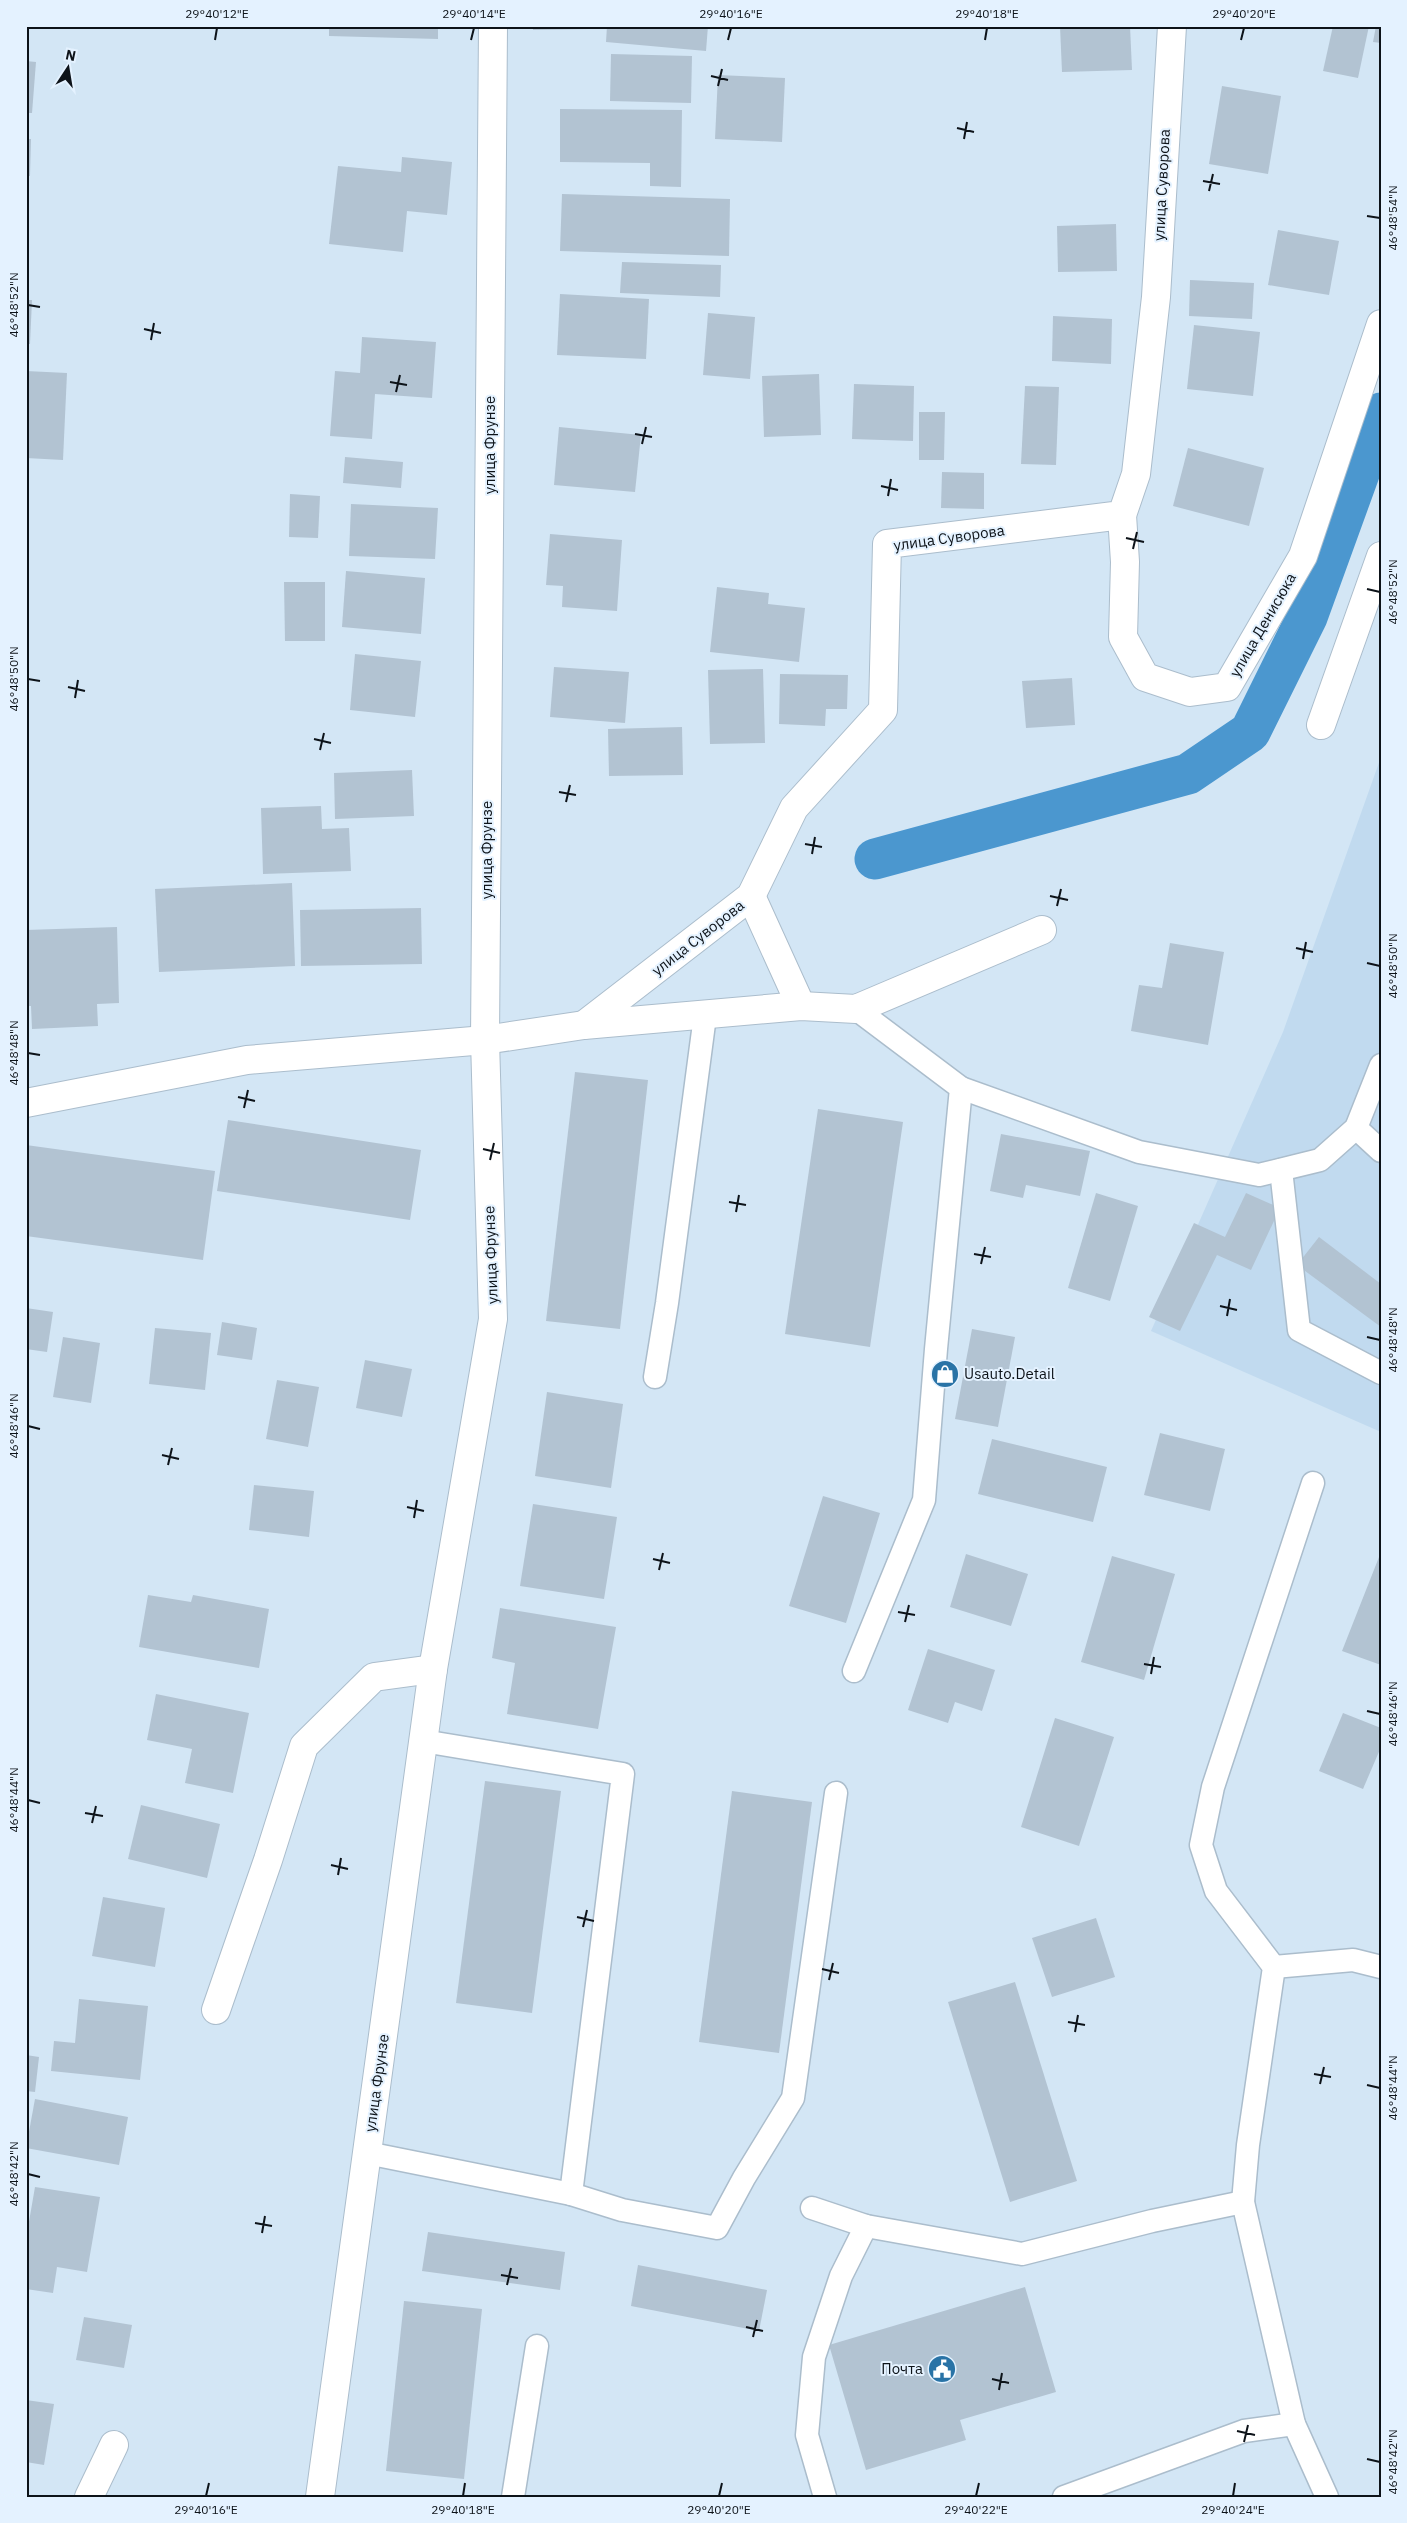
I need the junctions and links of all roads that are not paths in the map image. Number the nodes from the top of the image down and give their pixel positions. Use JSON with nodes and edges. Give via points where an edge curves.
{"nodes":[{"id":1,"x":493,"y":26,"type":"edge"},
{"id":2,"x":1172,"y":26,"type":"edge"},
{"id":3,"x":1381,"y":324,"type":"edge"},
{"id":4,"x":1122,"y":516,"type":"junction"},
{"id":5,"x":1381,"y":556,"type":"edge"},
{"id":6,"x":1321,"y":725,"type":"dead end"},
{"id":7,"x":752,"y":896,"type":"junction"},
{"id":8,"x":1042,"y":930,"type":"dead end"},
{"id":9,"x":801,"y":1006,"type":"junction"},
{"id":10,"x":856,"y":1009,"type":"junction"},
{"id":11,"x":705,"y":1016,"type":"junction"},
{"id":12,"x":584,"y":1025,"type":"junction"},
{"id":13,"x":485,"y":1040,"type":"junction"},
{"id":14,"x":1381,"y":1065,"type":"edge"},
{"id":15,"x":961,"y":1088,"type":"junction"},
{"id":16,"x":26,"y":1103,"type":"edge"},
{"id":17,"x":1356,"y":1128,"type":"junction"},
{"id":18,"x":1381,"y":1150,"type":"edge"},
{"id":19,"x":1281,"y":1170,"type":"junction"},
{"id":20,"x":1381,"y":1373,"type":"edge"},
{"id":21,"x":655,"y":1377,"type":"dead end"},
{"id":22,"x":1312,"y":1483,"type":"dead end"},
{"id":23,"x":433,"y":1669,"type":"junction"},
{"id":24,"x":854,"y":1671,"type":"dead end"},
{"id":25,"x":423,"y":1741,"type":"junction"},
{"id":26,"x":836,"y":1793,"type":"dead end"},
{"id":27,"x":1274,"y":1967,"type":"junction"},
{"id":28,"x":1381,"y":1967,"type":"edge"},
{"id":29,"x":216,"y":2010,"type":"dead end"},
{"id":30,"x":367,"y":2153,"type":"junction"},
{"id":31,"x":571,"y":2194,"type":"junction"},
{"id":32,"x":1243,"y":2202,"type":"junction"},
{"id":33,"x":812,"y":2208,"type":"dead end"},
{"id":34,"x":866,"y":2226,"type":"junction"},
{"id":35,"x":537,"y":2346,"type":"dead end"},
{"id":36,"x":1294,"y":2424,"type":"junction"},
{"id":37,"x":114,"y":2445,"type":"dead end"},
{"id":38,"x":89,"y":2497,"type":"edge"},
{"id":39,"x":320,"y":2497,"type":"edge"},
{"id":40,"x":514,"y":2497,"type":"edge"},
{"id":41,"x":825,"y":2497,"type":"edge"},
{"id":42,"x":1064,"y":2497,"type":"edge"},
{"id":43,"x":1327,"y":2497,"type":"edge"}],
"edges":[{"from":1,"to":13,"type":"street","name":"улица Фрунзе"},
{"from":2,"to":4,"type":"street","name":"улица Суворова","via":[[1156,297],[1136,474]]},
{"from":3,"to":4,"type":"street","name":"улица Денисюка","via":[[1302,556],[1228,687],[1190,692],[1145,677],[1123,637],[1125,562]]},
{"from":4,"to":7,"type":"street","name":"улица Суворова","via":[[887,544],[883,710],[794,808]]},
{"from":5,"to":6,"type":"street"},
{"from":7,"to":9,"type":"street"},
{"from":7,"to":12,"type":"street","name":"улица Суворова"},
{"from":8,"to":10,"type":"street"},
{"from":9,"to":10,"type":"street"},
{"from":9,"to":11,"type":"street"},
{"from":10,"to":15,"type":"lane"},
{"from":11,"to":12,"type":"street"},
{"from":11,"to":21,"type":"lane"},
{"from":12,"to":13,"type":"street"},
{"from":13,"to":16,"type":"street","via":[[247,1060]]},
{"from":13,"to":23,"type":"street","name":"улица Фрунзе","via":[[493,1319]]},
{"from":14,"to":17,"type":"lane"},
{"from":15,"to":19,"type":"lane","via":[[1139,1152],[1259,1175]]},
{"from":15,"to":24,"type":"lane","via":[[924,1500]]},
{"from":17,"to":18,"type":"lane"},
{"from":17,"to":19,"type":"lane","via":[[1320,1160]]},
{"from":19,"to":20,"type":"lane","via":[[1299,1330]]},
{"from":22,"to":27,"type":"lane","via":[[1213,1787],[1201,1845],[1216,1891]]},
{"from":23,"to":25,"type":"street","name":"улица Фрунзе"},
{"from":23,"to":29,"type":"street","via":[[374,1677],[304,1746]]},
{"from":25,"to":30,"type":"street","name":"улица Фрунзе"},
{"from":25,"to":31,"type":"lane","via":[[623,1774]]},
{"from":26,"to":31,"type":"lane","via":[[793,2098],[717,2228],[622,2210]]},
{"from":27,"to":28,"type":"lane","via":[[1354,1960]]},
{"from":27,"to":32,"type":"lane"},
{"from":30,"to":31,"type":"lane"},
{"from":30,"to":39,"type":"street","name":"улица Фрунзе"},
{"from":32,"to":34,"type":"lane","via":[[1022,2254]]},
{"from":32,"to":36,"type":"lane"},
{"from":33,"to":34,"type":"lane"},
{"from":34,"to":41,"type":"lane","via":[[841,2276],[814,2357],[807,2435]]},
{"from":35,"to":40,"type":"lane"},
{"from":36,"to":42,"type":"lane","via":[[1244,2431]]},
{"from":36,"to":43,"type":"lane"},
{"from":37,"to":38,"type":"street"}]}
